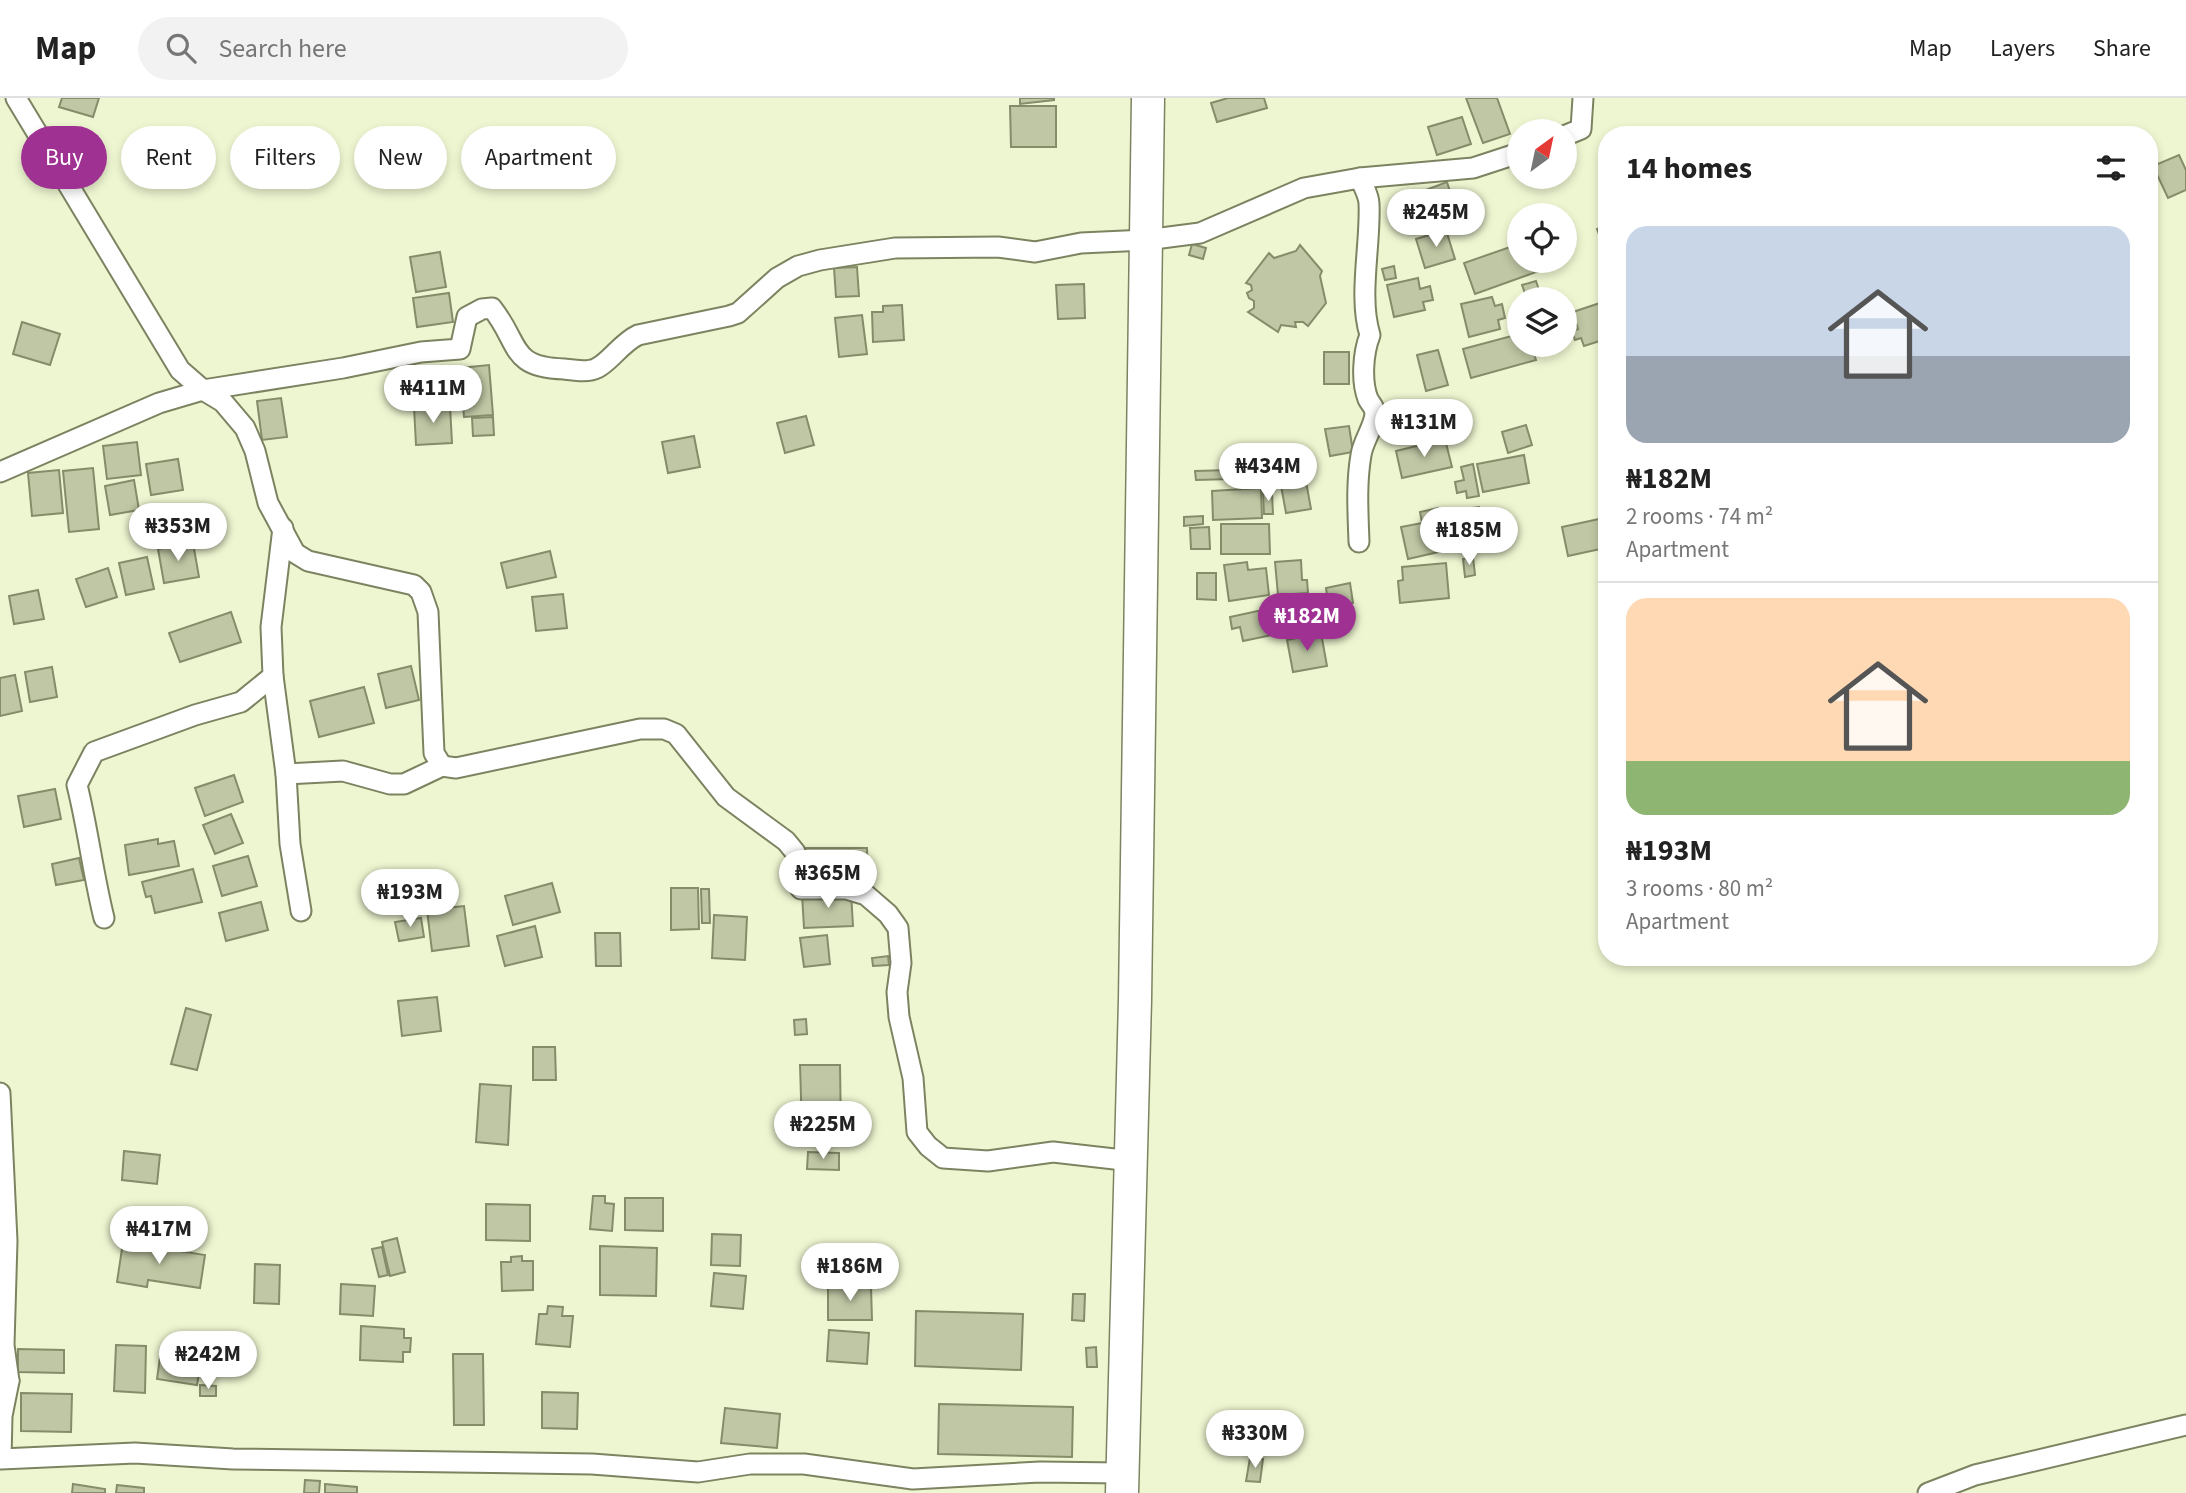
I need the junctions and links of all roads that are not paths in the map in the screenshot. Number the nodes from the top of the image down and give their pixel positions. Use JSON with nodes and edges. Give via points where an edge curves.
{"nodes":[{"id":1,"x":16,"y":98,"type":"edge"},
{"id":2,"x":1148,"y":98,"type":"edge"},
{"id":3,"x":1583,"y":98,"type":"edge"},
{"id":4,"x":1577,"y":131,"type":"edge"},
{"id":5,"x":1507,"y":157,"type":"edge"},
{"id":6,"x":1360,"y":178,"type":"junction"},
{"id":7,"x":1146,"y":240,"type":"junction"},
{"id":8,"x":202,"y":390,"type":"junction"},
{"id":9,"x":0,"y":472,"type":"edge"},
{"id":10,"x":283,"y":528,"type":"junction"},
{"id":11,"x":1359,"y":542,"type":"dead end"},
{"id":12,"x":273,"y":676,"type":"junction"},
{"id":13,"x":442,"y":766,"type":"junction"},
{"id":14,"x":286,"y":774,"type":"junction"},
{"id":15,"x":300,"y":911,"type":"dead end"},
{"id":16,"x":104,"y":918,"type":"dead end"},
{"id":17,"x":0,"y":1093,"type":"edge"},
{"id":18,"x":1132,"y":1161,"type":"junction"},
{"id":19,"x":4,"y":1379,"type":"edge"},
{"id":20,"x":2186,"y":1425,"type":"edge"},
{"id":21,"x":1,"y":1459,"type":"edge"},
{"id":22,"x":1122,"y":1483,"type":"edge"},
{"id":23,"x":1928,"y":1493,"type":"edge"}],
"edges":[{"from":1,"to":8,"type":"street","via":[[180,370]]},
{"from":2,"to":7,"type":"main road"},
{"from":3,"to":4,"type":"street","via":[[1581,129]]},
{"from":5,"to":6,"type":"street","via":[[1473,168]]},
{"from":6,"to":7,"type":"street","via":[[1304,188],[1200,233]]},
{"from":6,"to":11,"type":"street","via":[[1369,201],[1366,323],[1370,335],[1364,366],[1368,398],[1375,410],[1357,481]]},
{"from":7,"to":8,"type":"street","via":[[1081,243],[1035,252],[998,247],[895,248],[820,260],[777,278],[738,313],[638,335],[597,368],[587,370],[530,365],[492,308],[467,317],[460,348]]},
{"from":7,"to":18,"type":"main road"},
{"from":8,"to":9,"type":"street","via":[[159,403]]},
{"from":8,"to":10,"type":"street","via":[[223,402],[245,428],[268,503]]},
{"from":10,"to":12,"type":"street","via":[[271,626]]},
{"from":10,"to":13,"type":"street","via":[[295,552],[308,561],[382,576],[414,585],[421,592],[428,612],[434,753]]},
{"from":12,"to":14,"type":"street"},
{"from":12,"to":16,"type":"street","via":[[241,702],[94,752],[77,785]]},
{"from":13,"to":14,"type":"street","via":[[404,784],[343,771]]},
{"from":13,"to":18,"type":"street","via":[[456,768],[640,729],[676,734],[726,797],[795,852],[799,862],[796,881],[801,889],[846,889],[866,895],[898,928],[899,1017],[913,1078],[917,1132],[928,1146],[943,1158],[988,1161],[1053,1152]]},
{"from":14,"to":15,"type":"street"},
{"from":17,"to":19,"type":"street","via":[[7,1241]]},
{"from":18,"to":22,"type":"main road"},
{"from":19,"to":21,"type":"street"},
{"from":20,"to":23,"type":"street","via":[[1975,1475]]},
{"from":21,"to":22,"type":"street","via":[[135,1453],[233,1459],[592,1464],[698,1472],[750,1464],[804,1464],[913,1479],[1040,1472]]}]}
